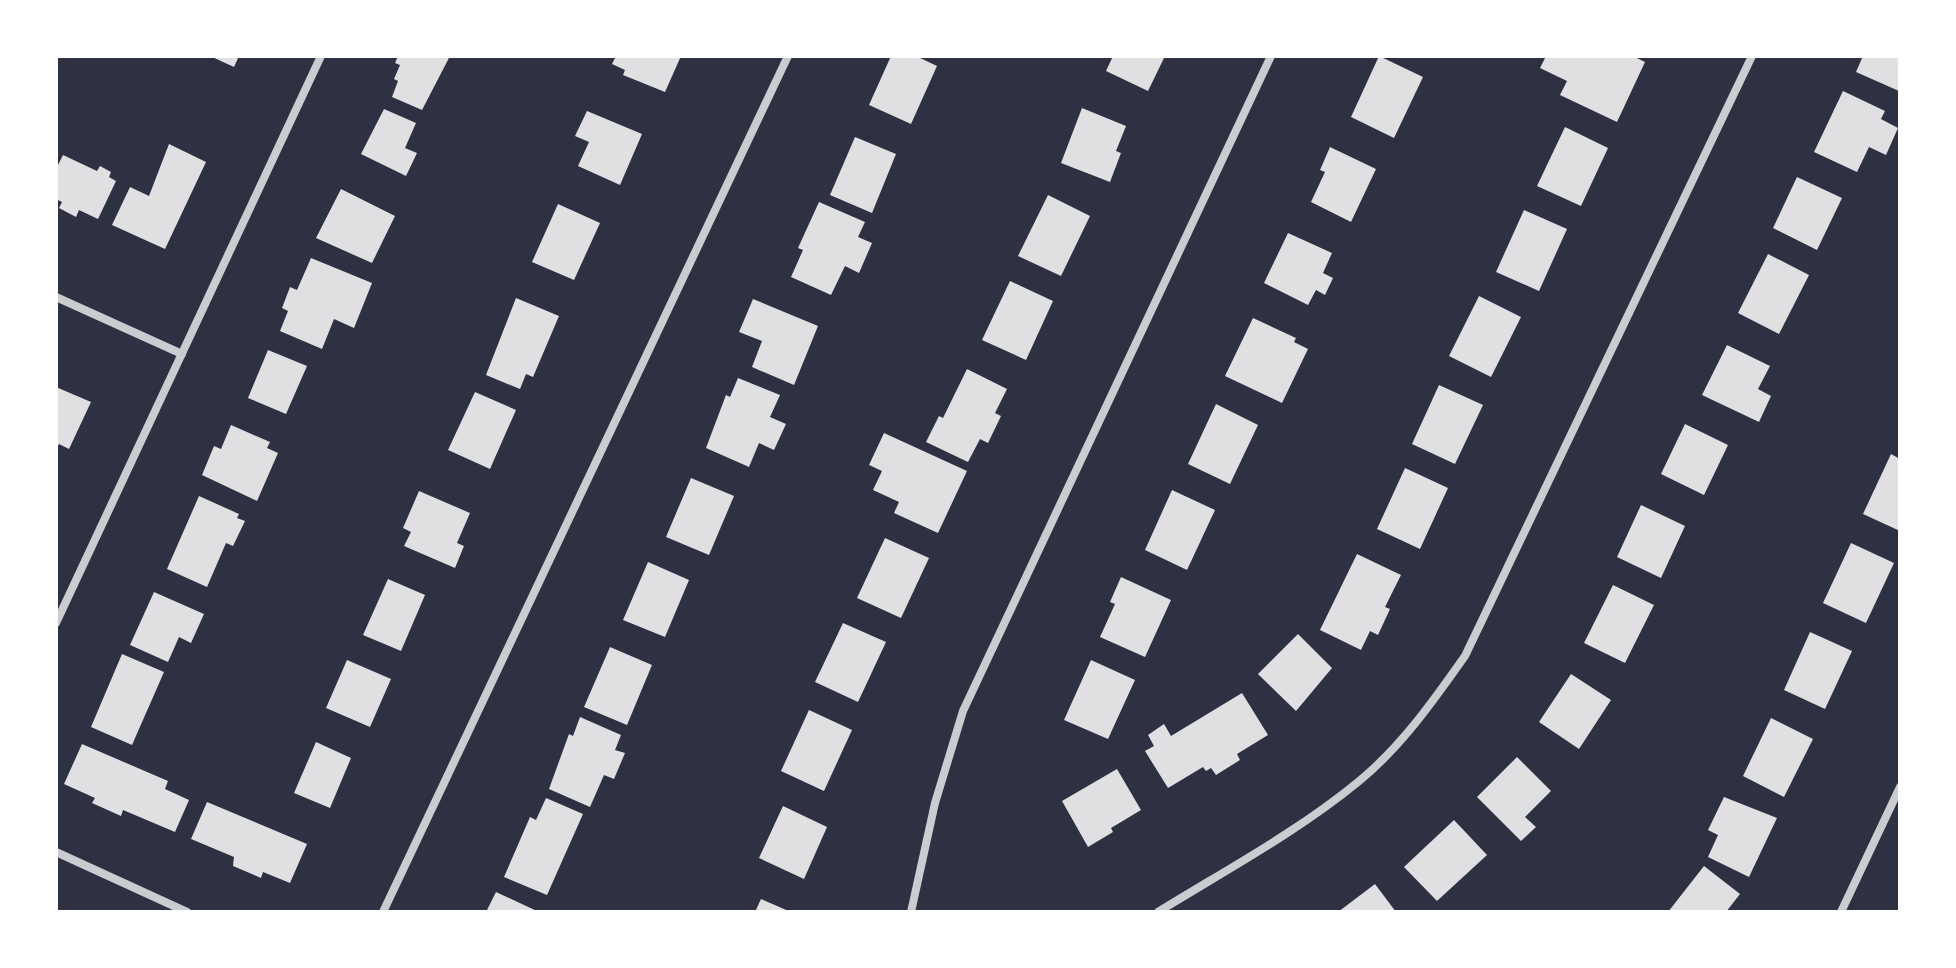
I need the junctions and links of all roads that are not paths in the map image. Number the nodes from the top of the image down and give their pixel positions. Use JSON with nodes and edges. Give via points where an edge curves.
{"nodes":[{"id":1,"x":321,"y":56,"type":"edge"},
{"id":2,"x":788,"y":56,"type":"edge"},
{"id":3,"x":1271,"y":56,"type":"edge"},
{"id":4,"x":1752,"y":56,"type":"edge"},
{"id":5,"x":56,"y":297,"type":"edge"},
{"id":6,"x":182,"y":354,"type":"junction"},
{"id":7,"x":56,"y":623,"type":"edge"},
{"id":8,"x":1900,"y":787,"type":"edge"},
{"id":9,"x":56,"y":852,"type":"edge"},
{"id":10,"x":187,"y":912,"type":"edge"},
{"id":11,"x":383,"y":912,"type":"edge"},
{"id":12,"x":911,"y":912,"type":"edge"},
{"id":13,"x":1158,"y":912,"type":"edge"},
{"id":14,"x":1841,"y":912,"type":"edge"}],
"edges":[{"from":1,"to":6,"type":"street"},
{"from":2,"to":11,"type":"street"},
{"from":3,"to":12,"type":"street","via":[[963,711],[935,803]]},
{"from":4,"to":13,"type":"street","via":[[1480,630],[1439,692],[1360,781],[1313,817]]},
{"from":5,"to":6,"type":"street"},
{"from":6,"to":7,"type":"street"},
{"from":8,"to":14,"type":"street"},
{"from":9,"to":10,"type":"street"}]}
